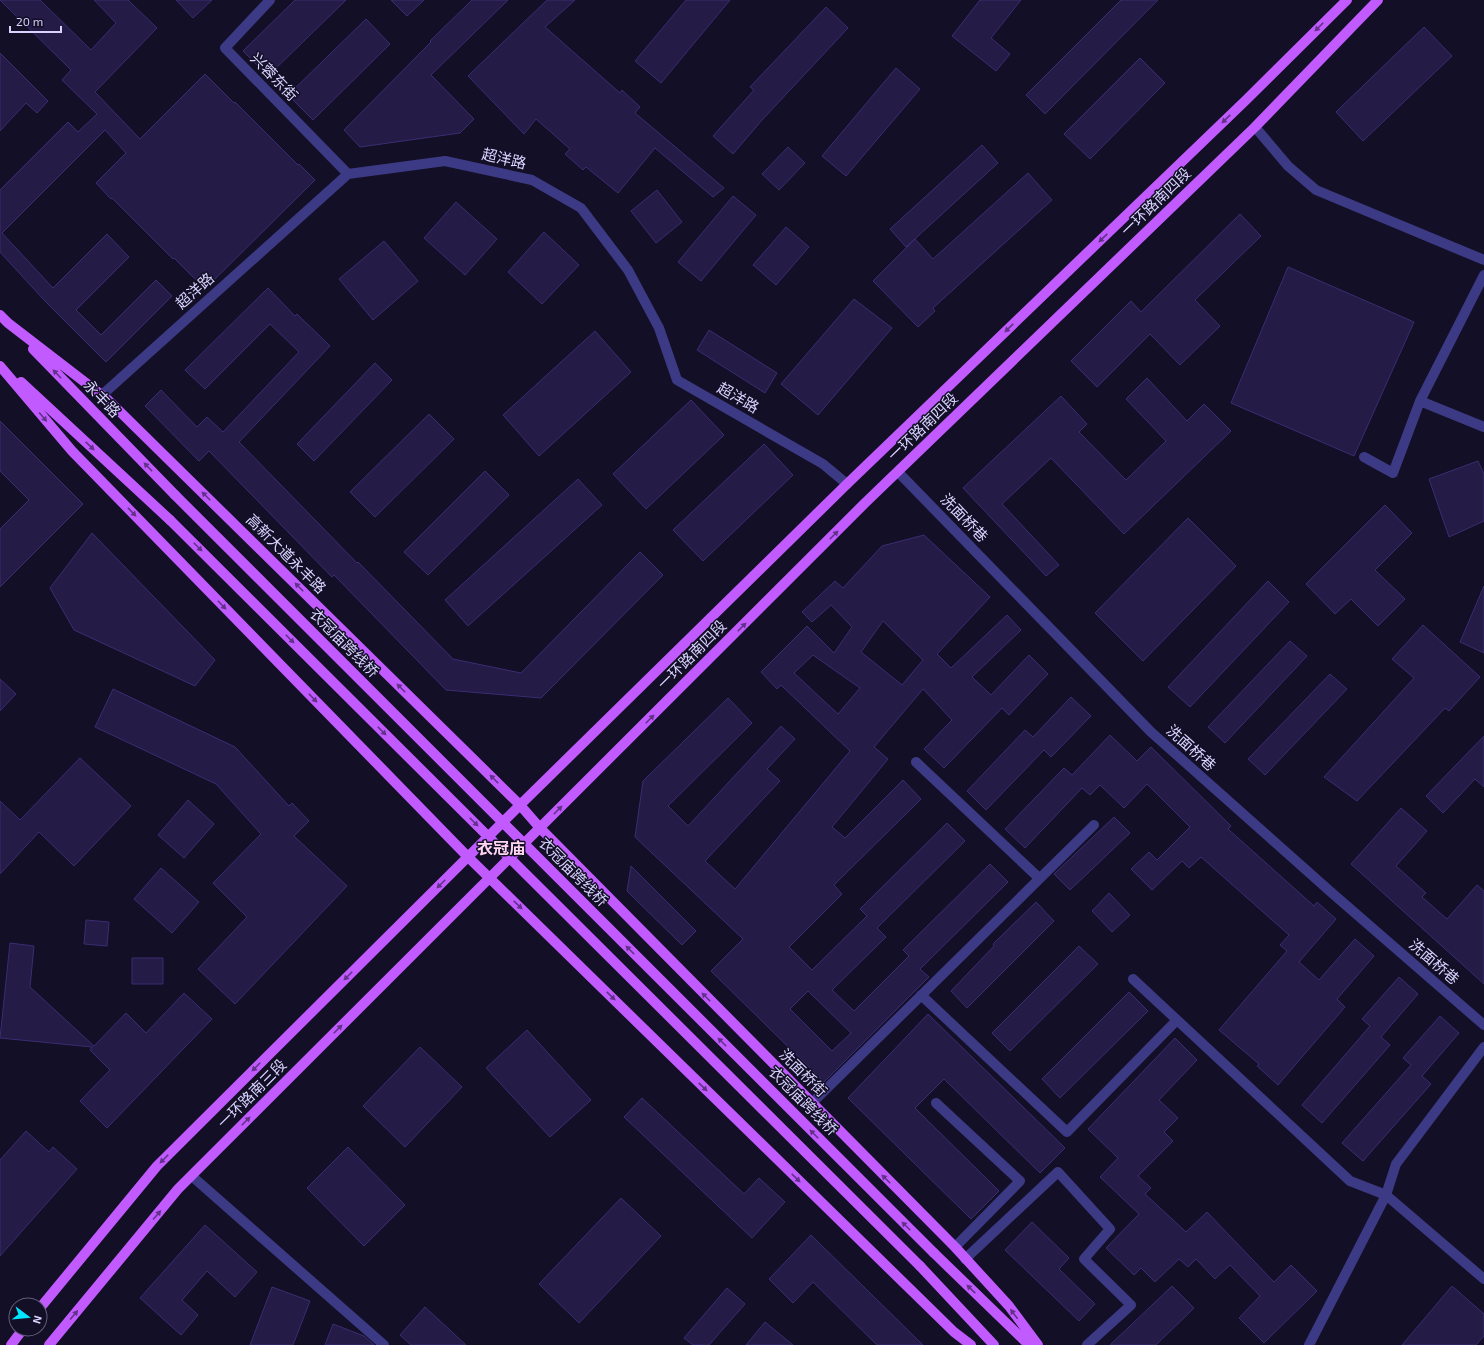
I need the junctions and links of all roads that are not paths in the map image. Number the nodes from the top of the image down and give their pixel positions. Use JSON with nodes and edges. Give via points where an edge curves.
{"nodes":[{"id":1,"x":270,"y":0,"type":"edge"},
{"id":2,"x":1347,"y":0,"type":"edge"},
{"id":3,"x":1378,"y":0,"type":"edge"},
{"id":4,"x":1255,"y":127,"type":"junction"},
{"id":5,"x":348,"y":174,"type":"junction"},
{"id":6,"x":1484,"y":260,"type":"edge"},
{"id":7,"x":1484,"y":275,"type":"edge"},
{"id":8,"x":0,"y":315,"type":"edge"},
{"id":9,"x":8,"y":323,"type":"junction"},
{"id":10,"x":0,"y":364,"type":"edge"},
{"id":11,"x":102,"y":395,"type":"junction"},
{"id":12,"x":1420,"y":401,"type":"junction"},
{"id":13,"x":1484,"y":427,"type":"edge"},
{"id":14,"x":1364,"y":457,"type":"dead end"},
{"id":15,"x":898,"y":472,"type":"junction"},
{"id":16,"x":847,"y":484,"type":"junction"},
{"id":17,"x":175,"y":495,"type":"joint"},
{"id":18,"x":916,"y":762,"type":"dead end"},
{"id":19,"x":520,"y":805,"type":"junction"},
{"id":20,"x":1094,"y":825,"type":"dead end"},
{"id":21,"x":540,"y":828,"type":"junction"},
{"id":22,"x":468,"y":856,"type":"junction"},
{"id":23,"x":490,"y":877,"type":"junction"},
{"id":24,"x":1039,"y":878,"type":"junction"},
{"id":25,"x":1133,"y":979,"type":"dead end"},
{"id":26,"x":921,"y":995,"type":"junction"},
{"id":27,"x":1177,"y":1020,"type":"junction"},
{"id":28,"x":1484,"y":1025,"type":"edge"},
{"id":29,"x":1484,"y":1047,"type":"edge"},
{"id":30,"x":812,"y":1103,"type":"junction"},
{"id":31,"x":936,"y":1103,"type":"dead end"},
{"id":32,"x":194,"y":1178,"type":"dead end"},
{"id":33,"x":1386,"y":1195,"type":"junction"},
{"id":34,"x":954,"y":1248,"type":"junction"},
{"id":35,"x":965,"y":1259,"type":"junction"},
{"id":36,"x":1484,"y":1279,"type":"edge"},
{"id":37,"x":48,"y":1298,"type":"edge"},
{"id":38,"x":49,"y":1345,"type":"edge"},
{"id":39,"x":384,"y":1345,"type":"edge"},
{"id":40,"x":971,"y":1345,"type":"edge"},
{"id":41,"x":994,"y":1345,"type":"edge"},
{"id":42,"x":1029,"y":1345,"type":"edge"},
{"id":43,"x":1038,"y":1345,"type":"edge"},
{"id":44,"x":1088,"y":1345,"type":"edge"},
{"id":45,"x":1309,"y":1345,"type":"edge"}],
"edges":[{"from":1,"to":5,"type":"street","name":"兴蓉东街","via":[[225,48]]},
{"from":2,"to":16,"type":"main road","name":"一环路南四段","one_way":true},
{"from":3,"to":4,"type":"main road","name":"一环路南四段"},
{"from":4,"to":6,"type":"street","via":[[1288,166],[1316,190]]},
{"from":4,"to":15,"type":"main road","name":"一环路南四段"},
{"from":5,"to":11,"type":"street","name":"超洋路"},
{"from":5,"to":16,"type":"street","name":"超洋路","via":[[445,161],[532,180],[581,208],[628,270],[658,328],[677,380],[823,464]]},
{"from":7,"to":12,"type":"street"},
{"from":8,"to":9,"type":"main road","name":"高新大道永丰路"},
{"from":9,"to":11,"type":"main road","name":"高新大道永丰路"},
{"from":17,"to":9,"type":"main road","name":"永丰路","one_way":true},
{"from":10,"to":22,"type":"main road","one_way":true,"via":[[72,451]]},
{"from":10,"to":41,"type":"main road","one_way":true,"bridge":true,"via":[[170,520],[920,1266]]},
{"from":19,"to":11,"type":"main road","name":"高新大道永丰路","one_way":true},
{"from":12,"to":13,"type":"street"},
{"from":12,"to":14,"type":"street","via":[[1393,473]]},
{"from":21,"to":15,"type":"main road","name":"一环路南四段","one_way":true},
{"from":15,"to":28,"type":"street","name":"洗面桥巷","via":[[1150,732]]},
{"from":16,"to":19,"type":"main road","name":"一环路南四段"},
{"from":42,"to":17,"type":"main road","name":"衣冠庙跨线桥","one_way":true,"bridge":true},
{"from":18,"to":24,"type":"street"},
{"from":19,"to":21,"type":"main road","name":"高新大道永丰路"},
{"from":19,"to":22,"type":"main road","name":"一环路南四段"},
{"from":20,"to":24,"type":"street"},
{"from":21,"to":23,"type":"main road","name":"一环路南四段"},
{"from":30,"to":21,"type":"main road","name":"洗面桥街","one_way":true},
{"from":22,"to":23,"type":"main road"},
{"from":22,"to":37,"type":"main road","name":"一环路南三段","one_way":true,"via":[[157,1166]]},
{"from":38,"to":23,"type":"main road","name":"一环路南三段","one_way":true,"via":[[178,1189]]},
{"from":23,"to":40,"type":"main road","one_way":true,"via":[[954,1332]]},
{"from":24,"to":26,"type":"street"},
{"from":25,"to":27,"type":"street"},
{"from":26,"to":27,"type":"street","via":[[1067,1132]]},
{"from":26,"to":30,"type":"street"},
{"from":27,"to":33,"type":"street","via":[[1350,1181]]},
{"from":29,"to":33,"type":"street","via":[[1396,1164]]},
{"from":34,"to":30,"type":"main road","name":"洗面桥街","one_way":true},
{"from":31,"to":34,"type":"street","via":[[1020,1182]]},
{"from":32,"to":39,"type":"street"},
{"from":33,"to":36,"type":"street"},
{"from":33,"to":45,"type":"street"},
{"from":34,"to":35,"type":"main road","name":"洗面桥街"},
{"from":43,"to":35,"type":"main road","name":"洗面桥街","one_way":true,"via":[[1009,1306]]},
{"from":35,"to":44,"type":"street","via":[[1058,1172],[1110,1229],[1084,1259],[1131,1305]]}]}
